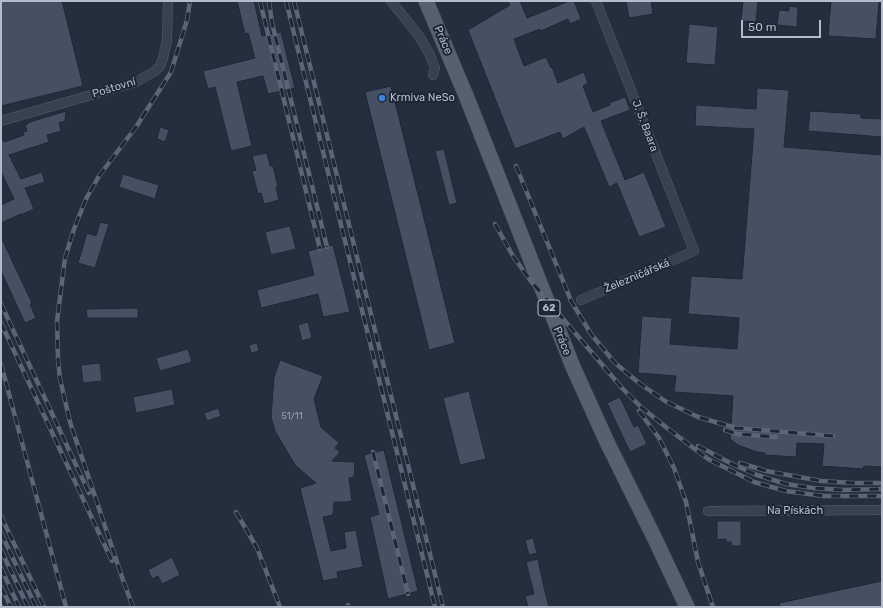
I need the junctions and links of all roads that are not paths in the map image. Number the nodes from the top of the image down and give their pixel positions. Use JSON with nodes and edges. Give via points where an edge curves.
{"nodes":[{"id":1,"x":168,"y":1,"type":"edge"},
{"id":2,"x":391,"y":1,"type":"edge"},
{"id":3,"x":426,"y":1,"type":"edge"},
{"id":4,"x":596,"y":1,"type":"edge"},
{"id":5,"x":433,"y":75,"type":"dead end"},
{"id":6,"x":1,"y":120,"type":"edge"},
{"id":7,"x":694,"y":251,"type":"joint"},
{"id":8,"x":581,"y":300,"type":"dead end"},
{"id":9,"x":882,"y":510,"type":"edge"},
{"id":10,"x":708,"y":511,"type":"dead end"},
{"id":11,"x":687,"y":607,"type":"edge"}],
"edges":[{"from":1,"to":6,"type":"street","name":"Poštovní","via":[[167,40],[160,66],[155,71],[136,82]]},
{"from":2,"to":5,"type":"street","name":"Práce","via":[[420,36],[435,68]]},
{"from":3,"to":11,"type":"main road","name":"Práce","number":"62","via":[[573,367]]},
{"from":4,"to":7,"type":"street","name":"J. Š. Baara"},
{"from":7,"to":8,"type":"street","name":"Železničářská"},
{"from":9,"to":10,"type":"street","name":"Na Pískách"}]}
